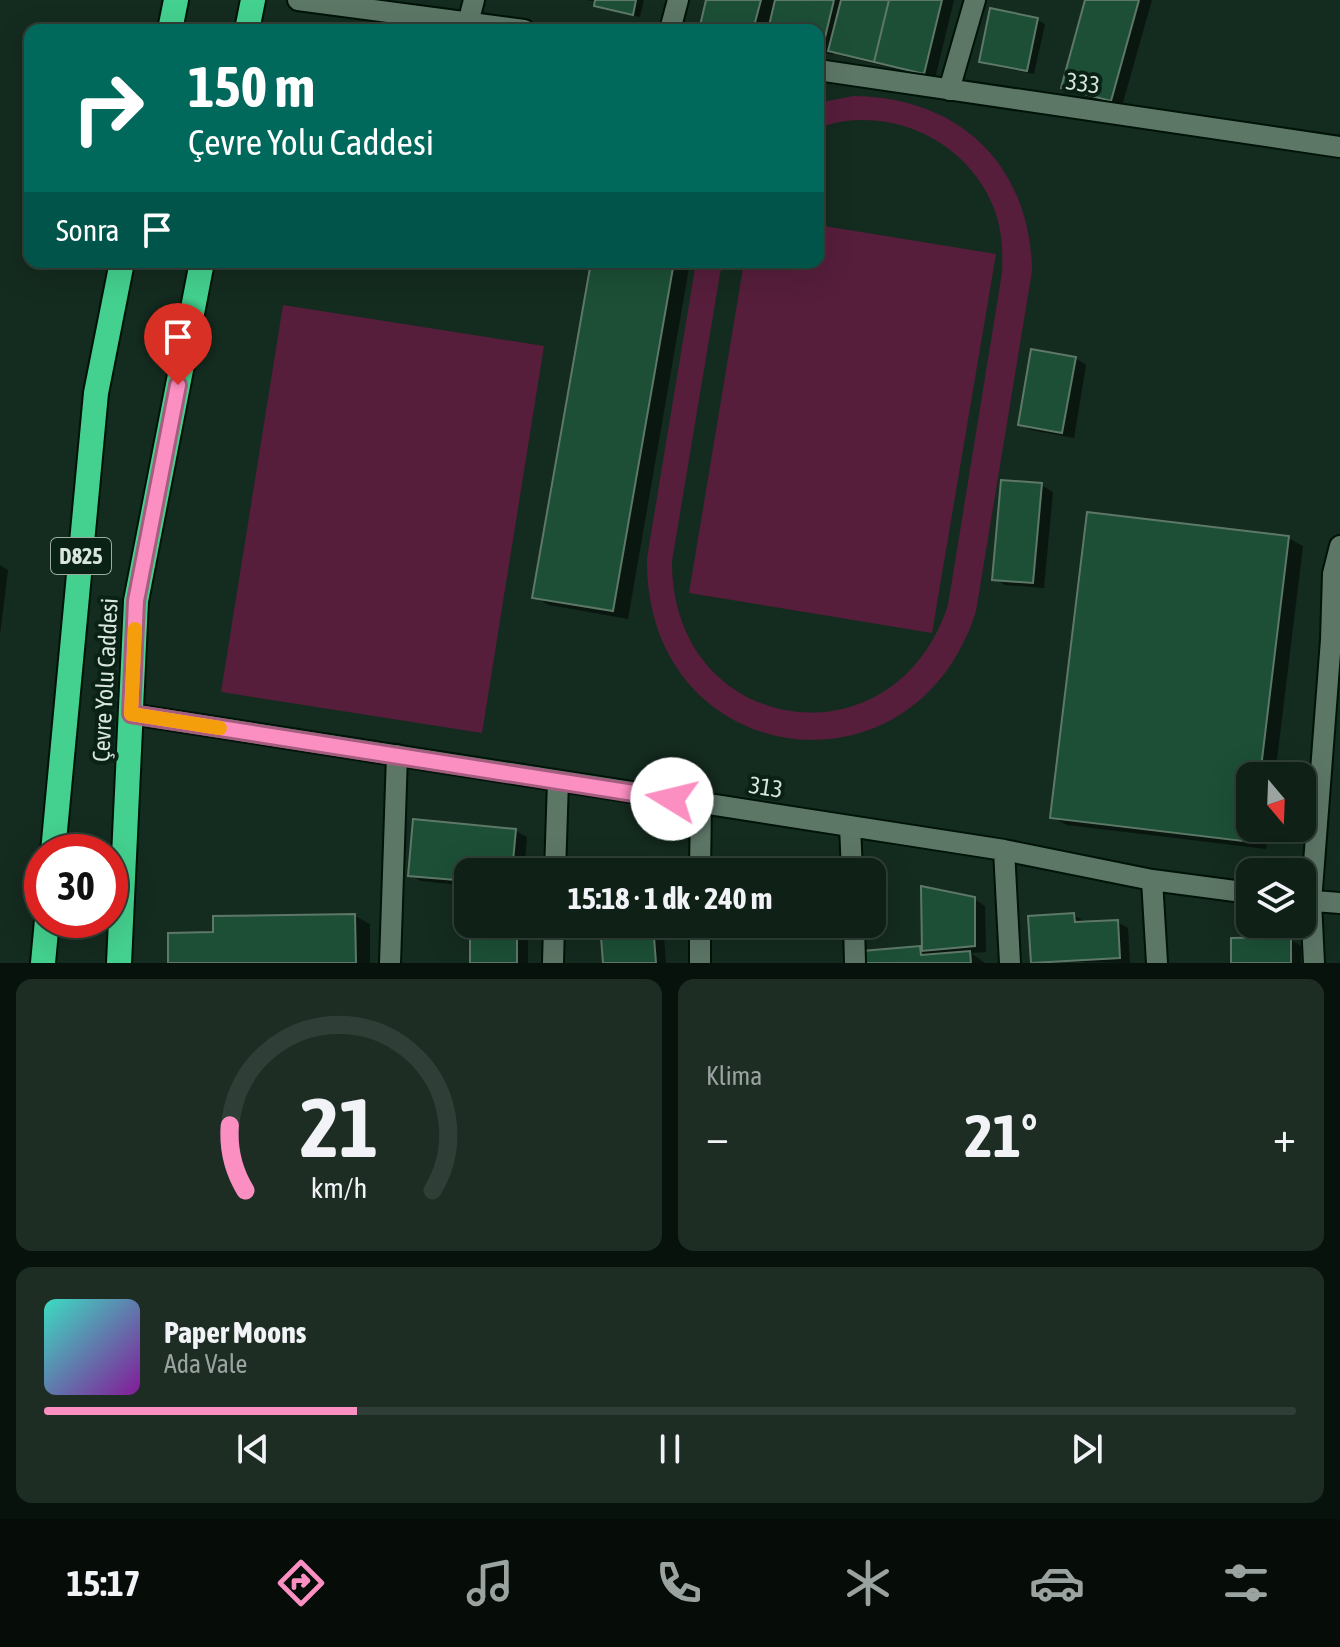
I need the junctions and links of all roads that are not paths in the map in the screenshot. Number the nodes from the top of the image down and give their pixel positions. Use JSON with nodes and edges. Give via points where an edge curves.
{"nodes":[{"id":1,"x":176,"y":0,"type":"edge"},
{"id":2,"x":253,"y":0,"type":"edge"},
{"id":3,"x":298,"y":0,"type":"edge"},
{"id":4,"x":474,"y":0,"type":"edge"},
{"id":5,"x":678,"y":0,"type":"edge"},
{"id":6,"x":975,"y":0,"type":"edge"},
{"id":7,"x":468,"y":23,"type":"junction"},
{"id":8,"x":171,"y":24,"type":"edge"},
{"id":9,"x":248,"y":24,"type":"edge"},
{"id":10,"x":476,"y":24,"type":"edge"},
{"id":11,"x":672,"y":24,"type":"edge"},
{"id":12,"x":824,"y":71,"type":"edge"},
{"id":13,"x":949,"y":90,"type":"junction"},
{"id":14,"x":1340,"y":147,"type":"edge"},
{"id":15,"x":121,"y":268,"type":"edge"},
{"id":16,"x":201,"y":268,"type":"edge"},
{"id":17,"x":1340,"y":546,"type":"edge"},
{"id":18,"x":1337,"y":575,"type":"edge"},
{"id":19,"x":131,"y":714,"type":"junction"},
{"id":20,"x":397,"y":755,"type":"junction"},
{"id":21,"x":558,"y":781,"type":"junction"},
{"id":22,"x":701,"y":803,"type":"junction"},
{"id":23,"x":850,"y":826,"type":"junction"},
{"id":24,"x":55,"y":834,"type":"edge"},
{"id":25,"x":1004,"y":850,"type":"junction"},
{"id":26,"x":555,"y":858,"type":"edge"},
{"id":27,"x":700,"y":858,"type":"edge"},
{"id":28,"x":851,"y":858,"type":"edge"},
{"id":29,"x":1311,"y":858,"type":"edge"},
{"id":30,"x":1152,"y":880,"type":"junction"},
{"id":31,"x":1236,"y":891,"type":"edge"},
{"id":32,"x":1316,"y":902,"type":"edge"},
{"id":33,"x":1340,"y":903,"type":"edge"},
{"id":34,"x":45,"y":938,"type":"edge"},
{"id":35,"x":554,"y":938,"type":"edge"},
{"id":36,"x":700,"y":938,"type":"edge"},
{"id":37,"x":854,"y":938,"type":"edge"},
{"id":38,"x":1311,"y":938,"type":"edge"},
{"id":39,"x":43,"y":963,"type":"edge"},
{"id":40,"x":119,"y":963,"type":"edge"},
{"id":41,"x":390,"y":963,"type":"edge"},
{"id":42,"x":553,"y":963,"type":"edge"},
{"id":43,"x":700,"y":963,"type":"edge"},
{"id":44,"x":855,"y":963,"type":"edge"},
{"id":45,"x":1010,"y":963,"type":"edge"},
{"id":46,"x":1157,"y":963,"type":"edge"},
{"id":47,"x":1314,"y":963,"type":"edge"}],
"edges":[{"from":1,"to":8,"type":"highway"},
{"from":2,"to":9,"type":"highway"},
{"from":3,"to":7,"type":"street"},
{"from":4,"to":7,"type":"street"},
{"from":5,"to":11,"type":"street"},
{"from":6,"to":13,"type":"street"},
{"from":7,"to":10,"type":"street"},
{"from":12,"to":13,"type":"street","name":"333"},
{"from":13,"to":14,"type":"street","name":"333"},
{"from":15,"to":24,"type":"highway","name":"Çevre Yolu Caddesi","number":"D825","via":[[96,393]]},
{"from":16,"to":19,"type":"highway","name":"Çevre Yolu Caddesi","number":"D825","via":[[136,601]]},
{"from":17,"to":18,"type":"street"},
{"from":18,"to":29,"type":"street"},
{"from":19,"to":20,"type":"street","name":"313"},
{"from":19,"to":40,"type":"highway","name":"Çevre Yolu Caddesi","number":"D825"},
{"from":20,"to":21,"type":"street","name":"313"},
{"from":20,"to":41,"type":"street"},
{"from":21,"to":22,"type":"street","name":"313"},
{"from":21,"to":26,"type":"street"},
{"from":22,"to":23,"type":"street","name":"313"},
{"from":22,"to":27,"type":"street"},
{"from":23,"to":25,"type":"street","name":"313"},
{"from":23,"to":28,"type":"street"},
{"from":25,"to":30,"type":"street","name":"313"},
{"from":25,"to":45,"type":"street"},
{"from":30,"to":31,"type":"street","name":"313"},
{"from":30,"to":46,"type":"street"},
{"from":32,"to":33,"type":"street"},
{"from":34,"to":39,"type":"highway"},
{"from":35,"to":42,"type":"street"},
{"from":36,"to":43,"type":"street"},
{"from":37,"to":44,"type":"street"},
{"from":38,"to":47,"type":"street"}]}
